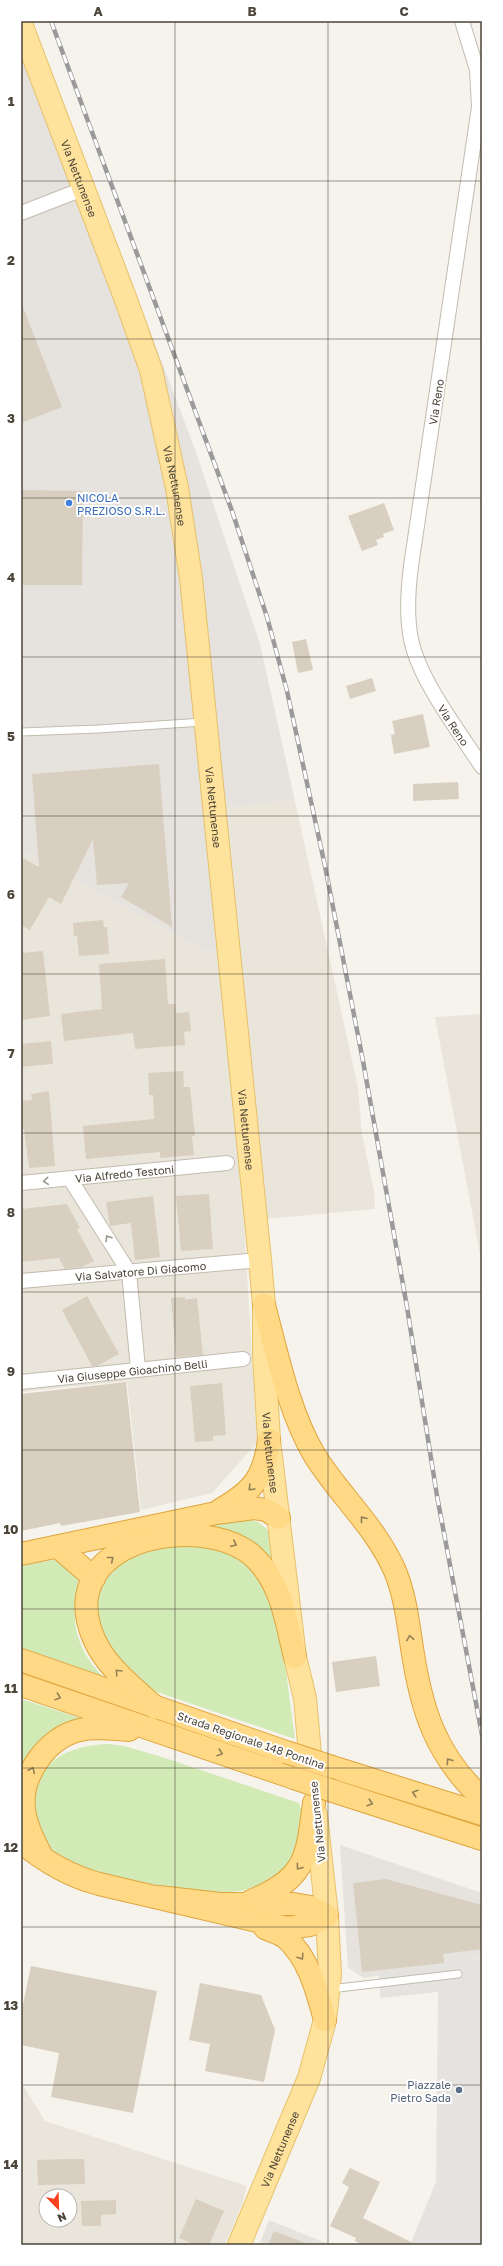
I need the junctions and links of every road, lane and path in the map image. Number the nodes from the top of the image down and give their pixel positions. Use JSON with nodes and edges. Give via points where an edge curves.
{"nodes":[{"id":1,"x":462,"y":21,"type":"edge"},
{"id":2,"x":21,"y":24,"type":"edge"},
{"id":3,"x":83,"y":189,"type":"junction"},
{"id":4,"x":21,"y":213,"type":"edge"},
{"id":5,"x":205,"y":721,"type":"junction"},
{"id":6,"x":22,"y":734,"type":"edge"},
{"id":7,"x":482,"y":767,"type":"edge"},
{"id":8,"x":227,"y":1162,"type":"dead end"},
{"id":9,"x":70,"y":1179,"type":"junction"},
{"id":10,"x":21,"y":1183,"type":"edge"},
{"id":11,"x":260,"y":1260,"type":"junction"},
{"id":12,"x":129,"y":1272,"type":"junction"},
{"id":13,"x":21,"y":1281,"type":"edge"},
{"id":14,"x":264,"y":1305,"type":"junction"},
{"id":15,"x":243,"y":1359,"type":"dead end"},
{"id":16,"x":138,"y":1369,"type":"junction"},
{"id":17,"x":21,"y":1382,"type":"edge"},
{"id":18,"x":269,"y":1440,"type":"junction"},
{"id":19,"x":216,"y":1513,"type":"junction"},
{"id":20,"x":279,"y":1518,"type":"junction"},
{"id":21,"x":58,"y":1547,"type":"junction"},
{"id":22,"x":21,"y":1554,"type":"edge"},
{"id":23,"x":94,"y":1578,"type":"junction"},
{"id":24,"x":307,"y":1638,"type":"junction"},
{"id":25,"x":295,"y":1657,"type":"junction"},
{"id":26,"x":21,"y":1660,"type":"edge"},
{"id":27,"x":21,"y":1684,"type":"edge"},
{"id":28,"x":305,"y":1698,"type":"junction"},
{"id":29,"x":156,"y":1708,"type":"junction"},
{"id":30,"x":183,"y":1741,"type":"junction"},
{"id":31,"x":314,"y":1803,"type":"junction"},
{"id":32,"x":476,"y":1803,"type":"edge"},
{"id":33,"x":473,"y":1836,"type":"edge"},
{"id":34,"x":21,"y":1842,"type":"edge"},
{"id":35,"x":44,"y":1860,"type":"junction"},
{"id":36,"x":159,"y":1898,"type":"junction"},
{"id":37,"x":327,"y":1916,"type":"junction"},
{"id":38,"x":248,"y":1920,"type":"junction"},
{"id":39,"x":458,"y":1974,"type":"dead end"},
{"id":40,"x":330,"y":1989,"type":"junction"},
{"id":41,"x":325,"y":2020,"type":"junction"},
{"id":42,"x":239,"y":2245,"type":"edge"}],
"edges":[{"from":1,"to":7,"type":"street","name":"Via Reno","via":[[477,70],[479,107],[411,566],[408,614],[411,640],[420,666]]},
{"from":2,"to":3,"type":"main road","name":"Via Nettunense"},
{"from":3,"to":4,"type":"street"},
{"from":3,"to":5,"type":"main road","name":"Via Nettunense","via":[[151,370],[160,405],[177,488],[191,578]]},
{"from":5,"to":6,"type":"lane"},
{"from":5,"to":11,"type":"main road","name":"Via Nettunense"},
{"from":8,"to":9,"type":"street","name":"Via Alfredo Testoni"},
{"from":9,"to":10,"type":"street","name":"Via Alfredo Testoni","one_way":true},
{"from":12,"to":9,"type":"street","one_way":true},
{"from":11,"to":12,"type":"street","name":"Via Salvatore Di Giacomo"},
{"from":11,"to":14,"type":"main road","name":"Via Nettunense"},
{"from":12,"to":13,"type":"street","name":"Via Salvatore Di Giacomo"},
{"from":12,"to":16,"type":"street"},
{"from":14,"to":18,"type":"main road","name":"Via Nettunense"},
{"from":14,"to":24,"type":"main road","via":[[279,1399]]},
{"from":32,"to":14,"type":"highway","one_way":true,"via":[[434,1735],[418,1687],[407,1615],[394,1571],[372,1531],[318,1461],[307,1440],[283,1375]]},
{"from":15,"to":16,"type":"street","name":"Via Giuseppe Gioachino Belli"},
{"from":16,"to":17,"type":"street","name":"Via Giuseppe Gioachino Belli"},
{"from":18,"to":19,"type":"highway","one_way":true,"via":[[265,1466],[258,1480],[240,1498]]},
{"from":18,"to":20,"type":"main road","name":"Via Nettunense"},
{"from":19,"to":20,"type":"highway","via":[[254,1508],[266,1510]]},
{"from":19,"to":21,"type":"highway"},
{"from":20,"to":24,"type":"main road","via":[[287,1534]]},
{"from":20,"to":25,"type":"main road","name":"Via Nettunense"},
{"from":21,"to":22,"type":"highway"},
{"from":21,"to":23,"type":"highway"},
{"from":23,"to":25,"type":"highway","one_way":true,"via":[[105,1564],[121,1551],[156,1538],[192,1534],[207,1535],[234,1543],[254,1557],[278,1591]]},
{"from":29,"to":23,"type":"highway","one_way":true,"via":[[117,1672],[94,1640],[87,1606],[88,1592]]},
{"from":24,"to":28,"type":"main road"},
{"from":25,"to":28,"type":"main road","name":"Via Nettunense"},
{"from":26,"to":29,"type":"highway","name":"Strada Regionale 148 Pontina"},
{"from":27,"to":30,"type":"highway","name":"Strada Regionale 148 Pontina","one_way":true},
{"from":28,"to":31,"type":"main road","name":"Via Nettunense"},
{"from":32,"to":29,"type":"highway","name":"Strada Regionale 148 Pontina","one_way":true,"bridge":true,"via":[[332,1767]]},
{"from":30,"to":33,"type":"highway","name":"Strada Regionale 148 Pontina","one_way":true,"bridge":true},
{"from":35,"to":30,"type":"highway","one_way":true,"via":[[27,1824],[24,1803],[27,1784],[34,1767],[54,1742],[70,1733],[101,1728],[130,1730]]},
{"from":31,"to":36,"type":"highway","one_way":true,"via":[[309,1843],[303,1861],[291,1878],[276,1891],[249,1901]]},
{"from":31,"to":37,"type":"main road","name":"Via Nettunense"},
{"from":34,"to":35,"type":"highway"},
{"from":35,"to":36,"type":"highway","via":[[63,1872],[86,1881]]},
{"from":36,"to":37,"type":"highway","via":[[220,1904],[293,1904],[311,1907]]},
{"from":36,"to":38,"type":"highway"},
{"from":37,"to":38,"type":"highway","via":[[310,1925],[295,1928]]},
{"from":37,"to":40,"type":"main road","name":"Via Nettunense"},
{"from":38,"to":41,"type":"highway","one_way":true,"via":[[284,1937],[298,1952],[316,1987]]},
{"from":39,"to":40,"type":"lane"},
{"from":40,"to":41,"type":"main road","name":"Via Nettunense"},
{"from":41,"to":42,"type":"main road","name":"Via Nettunense","via":[[309,2078]]}]}
